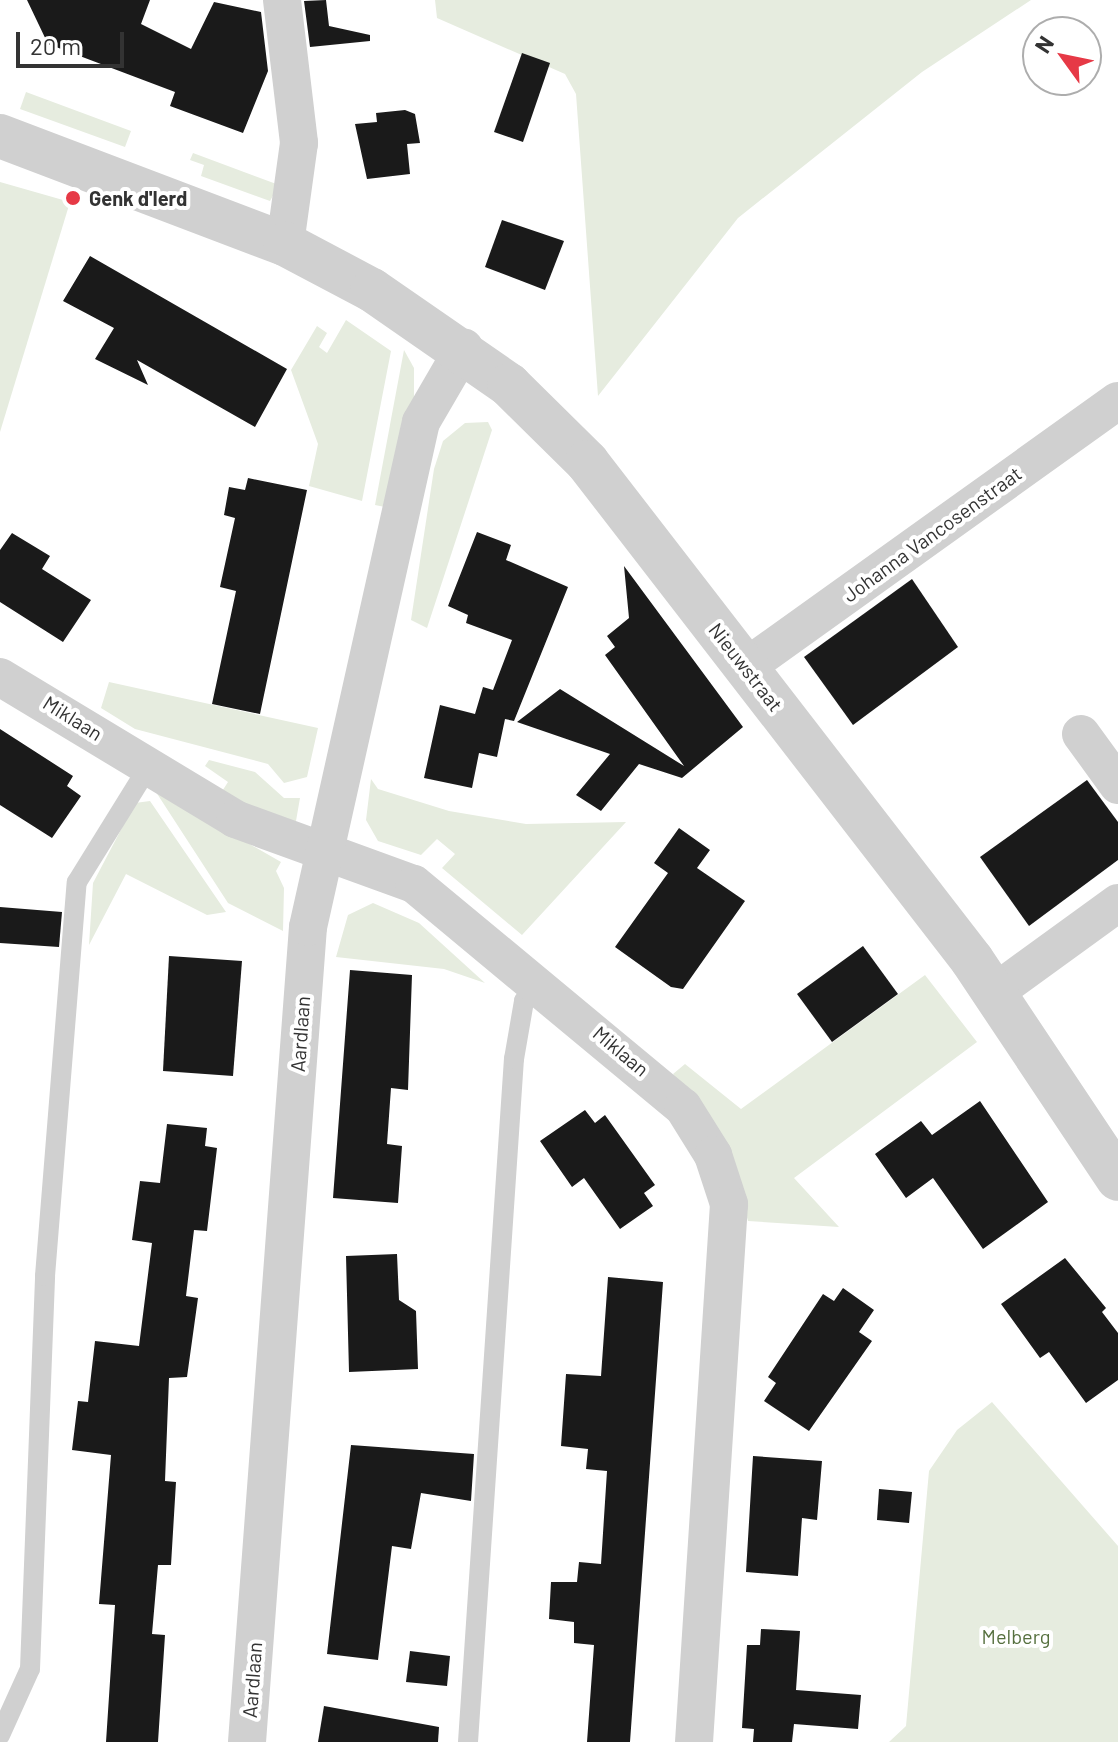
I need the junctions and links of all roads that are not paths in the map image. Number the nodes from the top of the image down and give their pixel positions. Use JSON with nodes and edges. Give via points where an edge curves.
{"nodes":[{"id":1,"x":282,"y":0,"type":"edge"},
{"id":2,"x":0,"y":136,"type":"edge"},
{"id":3,"x":285,"y":244,"type":"junction"},
{"id":4,"x":464,"y":348,"type":"junction"},
{"id":5,"x":1118,"y":401,"type":"edge"},
{"id":6,"x":746,"y":667,"type":"junction"},
{"id":7,"x":0,"y":677,"type":"edge"},
{"id":8,"x":1081,"y":734,"type":"dead end"},
{"id":9,"x":149,"y":766,"type":"junction"},
{"id":10,"x":1118,"y":785,"type":"edge"},
{"id":11,"x":325,"y":855,"type":"junction"},
{"id":12,"x":1118,"y":903,"type":"edge"},
{"id":13,"x":538,"y":983,"type":"junction"},
{"id":14,"x":994,"y":993,"type":"junction"},
{"id":15,"x":1118,"y":1179,"type":"edge"},
{"id":16,"x":0,"y":1735,"type":"edge"},
{"id":17,"x":247,"y":1742,"type":"edge"},
{"id":18,"x":468,"y":1742,"type":"edge"},
{"id":19,"x":694,"y":1742,"type":"edge"}],
"edges":[{"from":1,"to":3,"type":"street","via":[[299,143]]},
{"from":2,"to":3,"type":"street","name":"Nieuwstraat"},
{"from":3,"to":4,"type":"street","name":"Nieuwstraat"},
{"from":4,"to":6,"type":"street","name":"Nieuwstraat","via":[[587,462]]},
{"from":4,"to":11,"type":"street","name":"Aardlaan","via":[[421,422]]},
{"from":5,"to":6,"type":"street","name":"Johanna Vancosenstraat"},
{"from":6,"to":14,"type":"street","name":"Nieuwstraat"},
{"from":7,"to":9,"type":"street","name":"Miklaan"},
{"from":8,"to":10,"type":"street"},
{"from":9,"to":11,"type":"street","name":"Miklaan","via":[[235,819]]},
{"from":9,"to":16,"type":"lane","via":[[77,882],[45,1276],[30,1669]]},
{"from":11,"to":13,"type":"street","name":"Miklaan","via":[[414,884]]},
{"from":11,"to":17,"type":"street","name":"Aardlaan","via":[[308,927]]},
{"from":12,"to":14,"type":"street"},
{"from":13,"to":18,"type":"lane","via":[[524,1001],[514,1059]]},
{"from":13,"to":19,"type":"street","name":"Miklaan","via":[[683,1107],[713,1155],[729,1204]]},
{"from":14,"to":15,"type":"street","name":"Nieuwstraat"}]}
